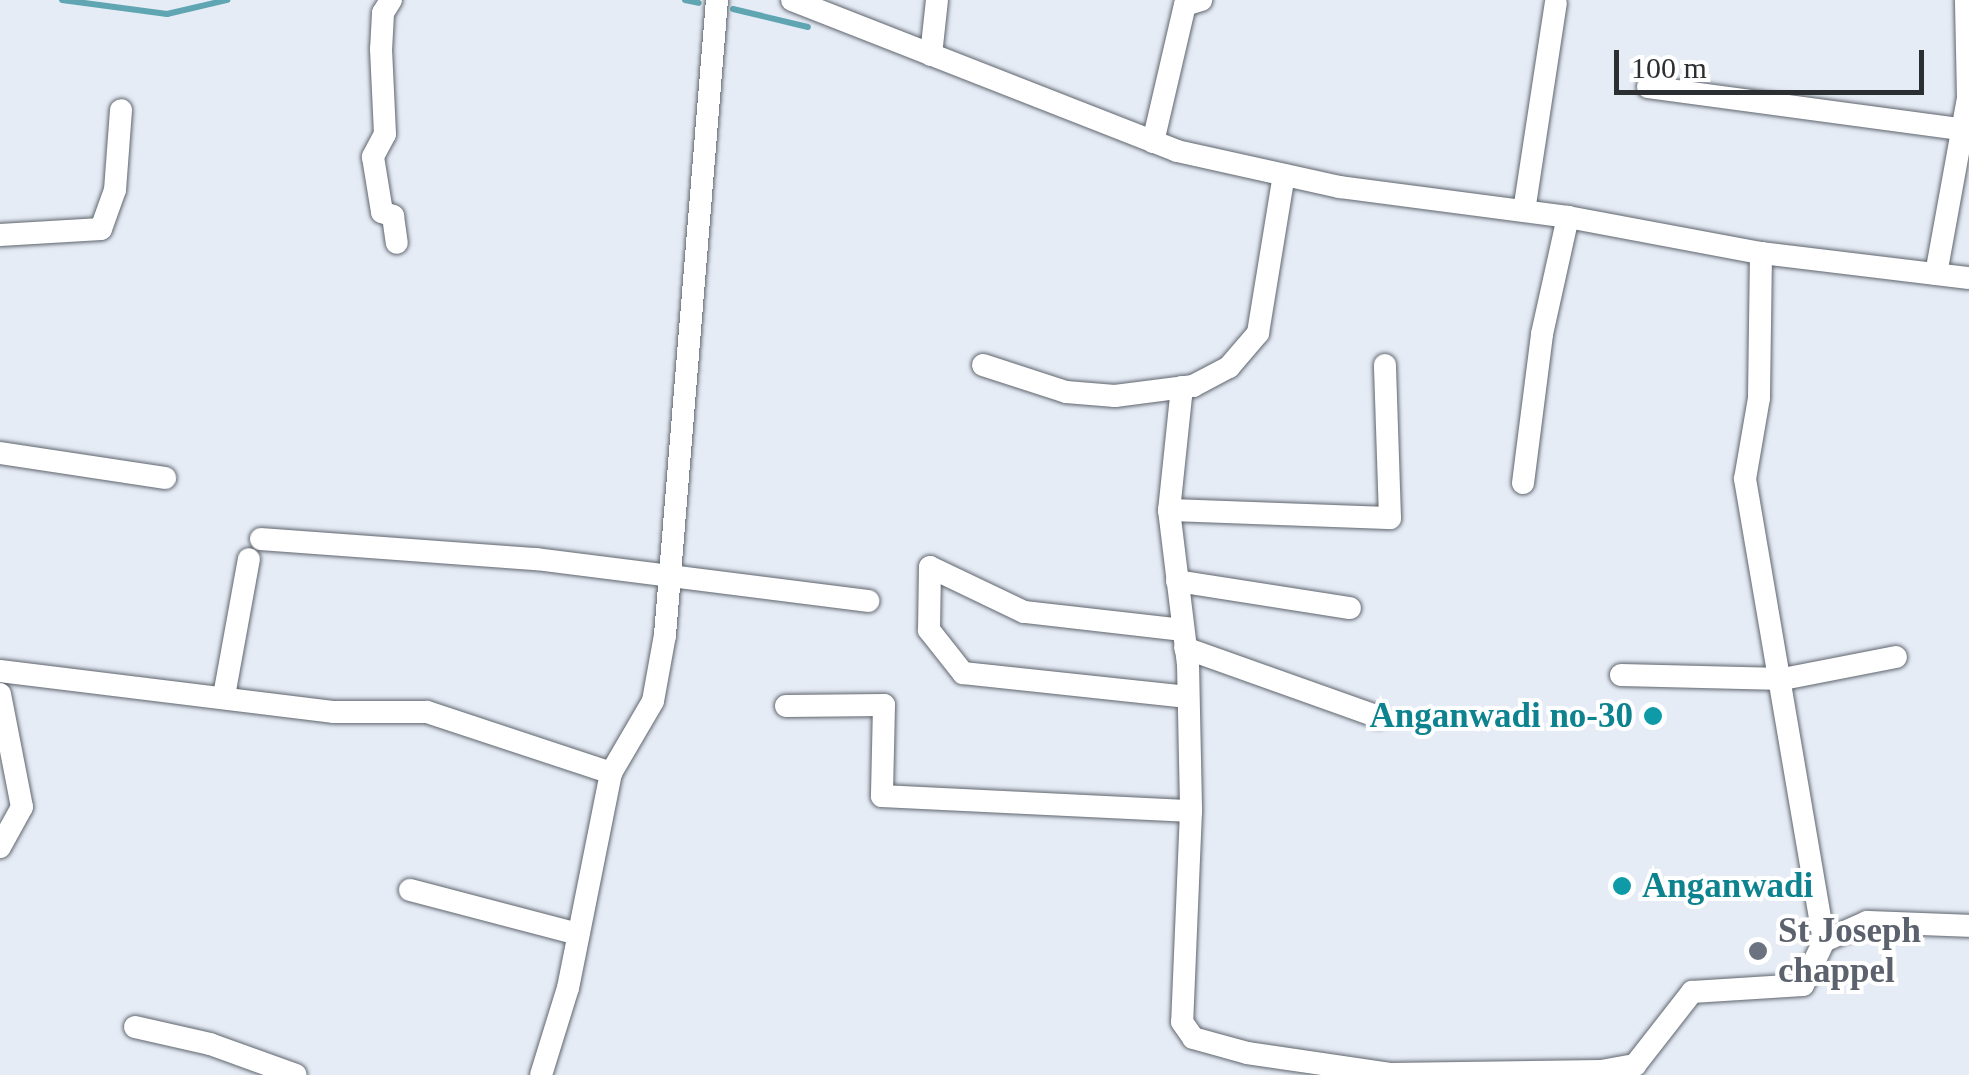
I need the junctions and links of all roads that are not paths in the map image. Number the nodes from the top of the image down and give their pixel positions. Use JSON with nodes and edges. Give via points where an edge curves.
{"nodes":[{"id":1,"x":391,"y":0,"type":"edge"},
{"id":2,"x":717,"y":0,"type":"edge"},
{"id":3,"x":792,"y":0,"type":"edge"},
{"id":4,"x":937,"y":0,"type":"edge"},
{"id":5,"x":1201,"y":0,"type":"edge"},
{"id":6,"x":1966,"y":0,"type":"edge"},
{"id":7,"x":1556,"y":4,"type":"dead end"},
{"id":8,"x":931,"y":55,"type":"junction"},
{"id":9,"x":1648,"y":87,"type":"dead end"},
{"id":10,"x":120,"y":110,"type":"dead end"},
{"id":11,"x":1964,"y":130,"type":"junction"},
{"id":12,"x":1153,"y":142,"type":"junction"},
{"id":13,"x":1284,"y":175,"type":"junction"},
{"id":14,"x":1524,"y":211,"type":"junction"},
{"id":15,"x":1568,"y":217,"type":"junction"},
{"id":16,"x":0,"y":235,"type":"edge"},
{"id":17,"x":397,"y":243,"type":"dead end"},
{"id":18,"x":1761,"y":253,"type":"junction"},
{"id":19,"x":1936,"y":274,"type":"junction"},
{"id":20,"x":1969,"y":278,"type":"edge"},
{"id":21,"x":983,"y":365,"type":"dead end"},
{"id":22,"x":1385,"y":365,"type":"dead end"},
{"id":23,"x":1182,"y":387,"type":"junction"},
{"id":24,"x":0,"y":453,"type":"edge"},
{"id":25,"x":165,"y":478,"type":"dead end"},
{"id":26,"x":1524,"y":483,"type":"dead end"},
{"id":27,"x":1170,"y":510,"type":"junction"},
{"id":28,"x":674,"y":574,"type":"junction"},
{"id":29,"x":1177,"y":582,"type":"junction"},
{"id":30,"x":868,"y":601,"type":"dead end"},
{"id":31,"x":1350,"y":608,"type":"dead end"},
{"id":32,"x":1184,"y":639,"type":"junction"},
{"id":33,"x":1896,"y":657,"type":"dead end"},
{"id":34,"x":0,"y":671,"type":"edge"},
{"id":35,"x":1622,"y":676,"type":"dead end"},
{"id":36,"x":1783,"y":679,"type":"junction"},
{"id":37,"x":0,"y":694,"type":"edge"},
{"id":38,"x":224,"y":696,"type":"junction"},
{"id":39,"x":1188,"y":697,"type":"junction"},
{"id":40,"x":786,"y":706,"type":"dead end"},
{"id":41,"x":1379,"y":717,"type":"dead end"},
{"id":42,"x":611,"y":773,"type":"junction"},
{"id":43,"x":1191,"y":811,"type":"junction"},
{"id":44,"x":0,"y":847,"type":"edge"},
{"id":45,"x":410,"y":890,"type":"dead end"},
{"id":46,"x":1969,"y":926,"type":"edge"},
{"id":47,"x":578,"y":934,"type":"junction"},
{"id":48,"x":1824,"y":941,"type":"junction"},
{"id":49,"x":135,"y":1027,"type":"dead end"},
{"id":50,"x":1244,"y":1064,"type":"edge"},
{"id":51,"x":296,"y":1075,"type":"edge"},
{"id":52,"x":541,"y":1075,"type":"edge"}],
"edges":[{"from":1,"to":17,"type":"street","via":[[383,13],[381,49],[386,134],[373,157],[382,212],[392,216]]},
{"from":2,"to":28,"type":"street"},
{"from":3,"to":8,"type":"street"},
{"from":4,"to":8,"type":"street"},
{"from":5,"to":12,"type":"street","via":[[1186,5]]},
{"from":6,"to":11,"type":"street"},
{"from":7,"to":14,"type":"street"},
{"from":8,"to":12,"type":"street"},
{"from":9,"to":11,"type":"street"},
{"from":10,"to":16,"type":"street","via":[[115,190],[101,229]]},
{"from":11,"to":19,"type":"street"},
{"from":12,"to":13,"type":"street"},
{"from":13,"to":14,"type":"street"},
{"from":13,"to":23,"type":"street","via":[[1258,333],[1229,366]]},
{"from":14,"to":15,"type":"street"},
{"from":15,"to":18,"type":"street"},
{"from":15,"to":26,"type":"street","via":[[1542,334]]},
{"from":18,"to":19,"type":"street"},
{"from":18,"to":36,"type":"street","via":[[1759,398],[1745,480]]},
{"from":19,"to":20,"type":"street"},
{"from":21,"to":23,"type":"street","via":[[1066,392],[1116,396]]},
{"from":22,"to":27,"type":"street","via":[[1390,518]]},
{"from":23,"to":27,"type":"street"},
{"from":24,"to":25,"type":"street"},
{"from":27,"to":29,"type":"street"},
{"from":28,"to":30,"type":"street"},
{"from":28,"to":38,"type":"street","via":[[255,549]]},
{"from":28,"to":42,"type":"street","via":[[652,702]]},
{"from":29,"to":31,"type":"street"},
{"from":29,"to":32,"type":"street"},
{"from":32,"to":39,"type":"street"},
{"from":32,"to":39,"type":"street","via":[[1024,612],[930,567],[929,630],[963,673]]},
{"from":32,"to":41,"type":"street"},
{"from":33,"to":36,"type":"street"},
{"from":34,"to":38,"type":"street"},
{"from":35,"to":36,"type":"street"},
{"from":36,"to":48,"type":"street"},
{"from":37,"to":44,"type":"street","via":[[22,807]]},
{"from":38,"to":42,"type":"street","via":[[334,712],[427,712]]},
{"from":39,"to":43,"type":"street"},
{"from":40,"to":43,"type":"street","via":[[884,705],[882,796]]},
{"from":42,"to":47,"type":"street"},
{"from":43,"to":50,"type":"street","via":[[1182,1022],[1194,1038]]},
{"from":45,"to":47,"type":"street"},
{"from":46,"to":48,"type":"street","via":[[1867,922]]},
{"from":47,"to":52,"type":"street"},
{"from":48,"to":50,"type":"street","via":[[1803,985],[1692,992],[1635,1065],[1391,1074]]},
{"from":49,"to":51,"type":"street","via":[[210,1044]]}]}
